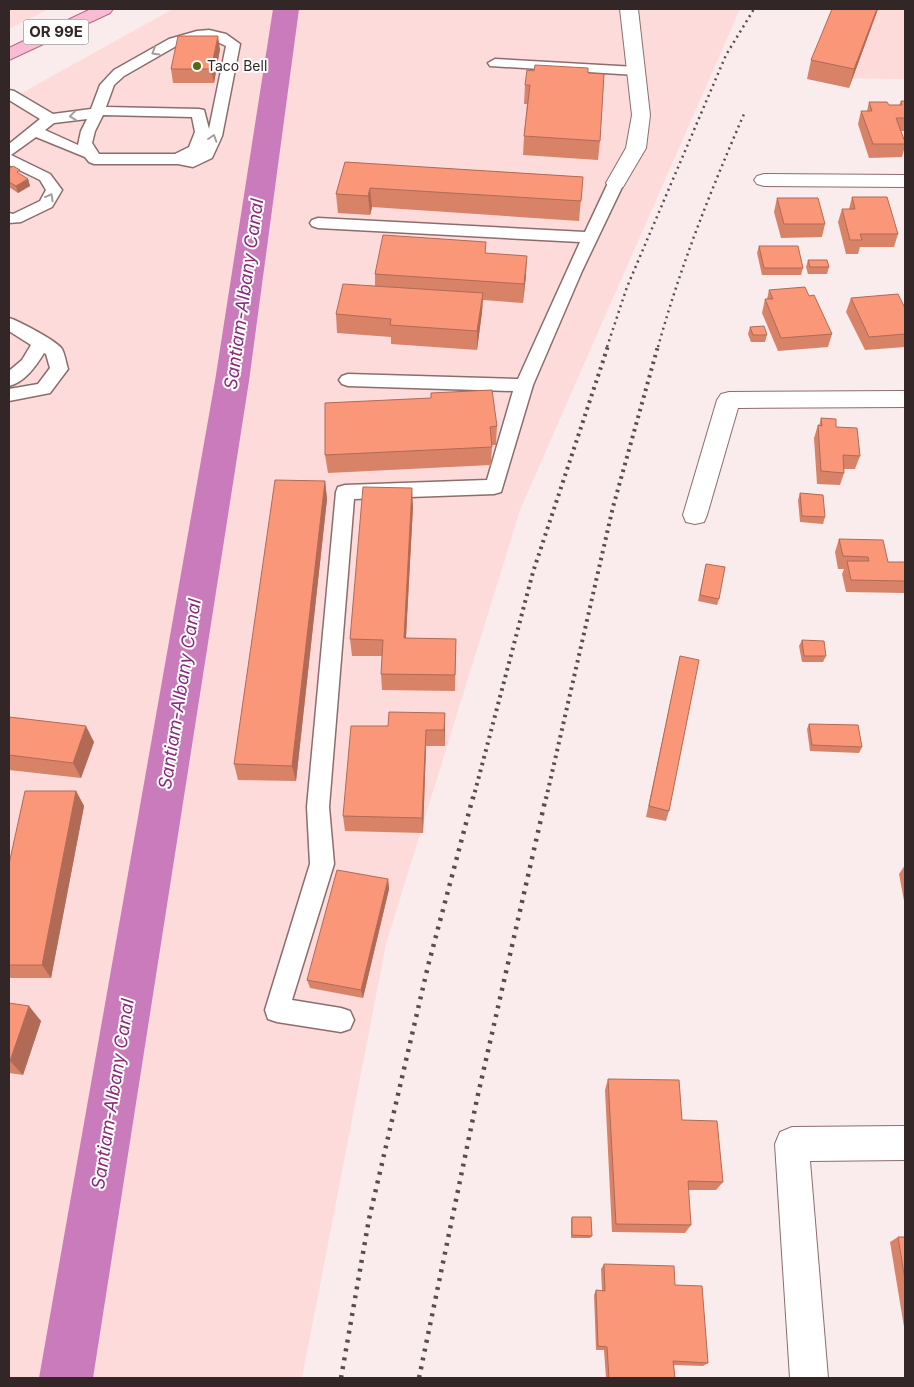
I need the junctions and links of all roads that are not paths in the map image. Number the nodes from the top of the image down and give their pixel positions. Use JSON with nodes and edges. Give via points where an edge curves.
{"nodes":[{"id":1,"x":104,"y":9,"type":"edge"},
{"id":2,"x":629,"y":9,"type":"edge"},
{"id":3,"x":9,"y":55,"type":"edge"},
{"id":4,"x":494,"y":63,"type":"dead end"},
{"id":5,"x":636,"y":71,"type":"junction"},
{"id":6,"x":9,"y":94,"type":"edge"},
{"id":7,"x":50,"y":119,"type":"junction"},
{"id":8,"x":34,"y":131,"type":"junction"},
{"id":9,"x":9,"y":151,"type":"edge"},
{"id":10,"x":91,"y":153,"type":"junction"},
{"id":11,"x":9,"y":159,"type":"edge"},
{"id":12,"x":178,"y":159,"type":"junction"},
{"id":13,"x":764,"y":180,"type":"dead end"},
{"id":14,"x":905,"y":181,"type":"edge"},
{"id":15,"x":616,"y":183,"type":"joint"},
{"id":16,"x":9,"y":218,"type":"edge"},
{"id":17,"x":318,"y":223,"type":"dead end"},
{"id":18,"x":590,"y":237,"type":"junction"},
{"id":19,"x":9,"y":324,"type":"edge"},
{"id":20,"x":42,"y":343,"type":"junction"},
{"id":21,"x":9,"y":380,"type":"edge"},
{"id":22,"x":348,"y":380,"type":"dead end"},
{"id":23,"x":524,"y":385,"type":"junction"},
{"id":24,"x":9,"y":395,"type":"edge"},
{"id":25,"x":905,"y":400,"type":"edge"},
{"id":26,"x":695,"y":515,"type":"dead end"},
{"id":27,"x":341,"y":1020,"type":"dead end"},
{"id":28,"x":905,"y":1143,"type":"edge"},
{"id":29,"x":809,"y":1378,"type":"edge"}],
"edges":[{"from":1,"to":3,"type":"main road","number":"OR 99E"},
{"from":2,"to":5,"type":"street"},
{"from":4,"to":5,"type":"lane"},
{"from":5,"to":15,"type":"street","via":[[641,116],[636,148]]},
{"from":6,"to":7,"type":"lane"},
{"from":7,"to":8,"type":"lane"},
{"from":12,"to":7,"type":"lane","one_way":true,"via":[[193,162],[207,155],[215,136],[233,44],[226,39],[196,34],[181,37],[113,78],[104,91],[97,113]]},
{"from":8,"to":9,"type":"lane"},
{"from":8,"to":10,"type":"lane"},
{"from":10,"to":12,"type":"lane","via":[[94,159]]},
{"from":10,"to":12,"type":"lane","via":[[84,144],[98,111],[199,113],[202,132],[195,150]]},
{"from":16,"to":11,"type":"lane","one_way":true,"via":[[15,219],[46,204],[54,190],[45,177]]},
{"from":13,"to":14,"type":"street"},
{"from":15,"to":18,"type":"lane"},
{"from":17,"to":18,"type":"lane"},
{"from":18,"to":23,"type":"lane"},
{"from":19,"to":20,"type":"lane"},
{"from":20,"to":21,"type":"lane","via":[[28,364]]},
{"from":20,"to":24,"type":"lane","via":[[54,352],[59,369],[44,388]]},
{"from":22,"to":23,"type":"lane"},
{"from":23,"to":27,"type":"lane","via":[[494,487],[345,492],[318,807],[322,864],[277,1010]]},
{"from":25,"to":26,"type":"street","via":[[729,400]]},
{"from":28,"to":29,"type":"street","via":[[792,1144]]}]}
